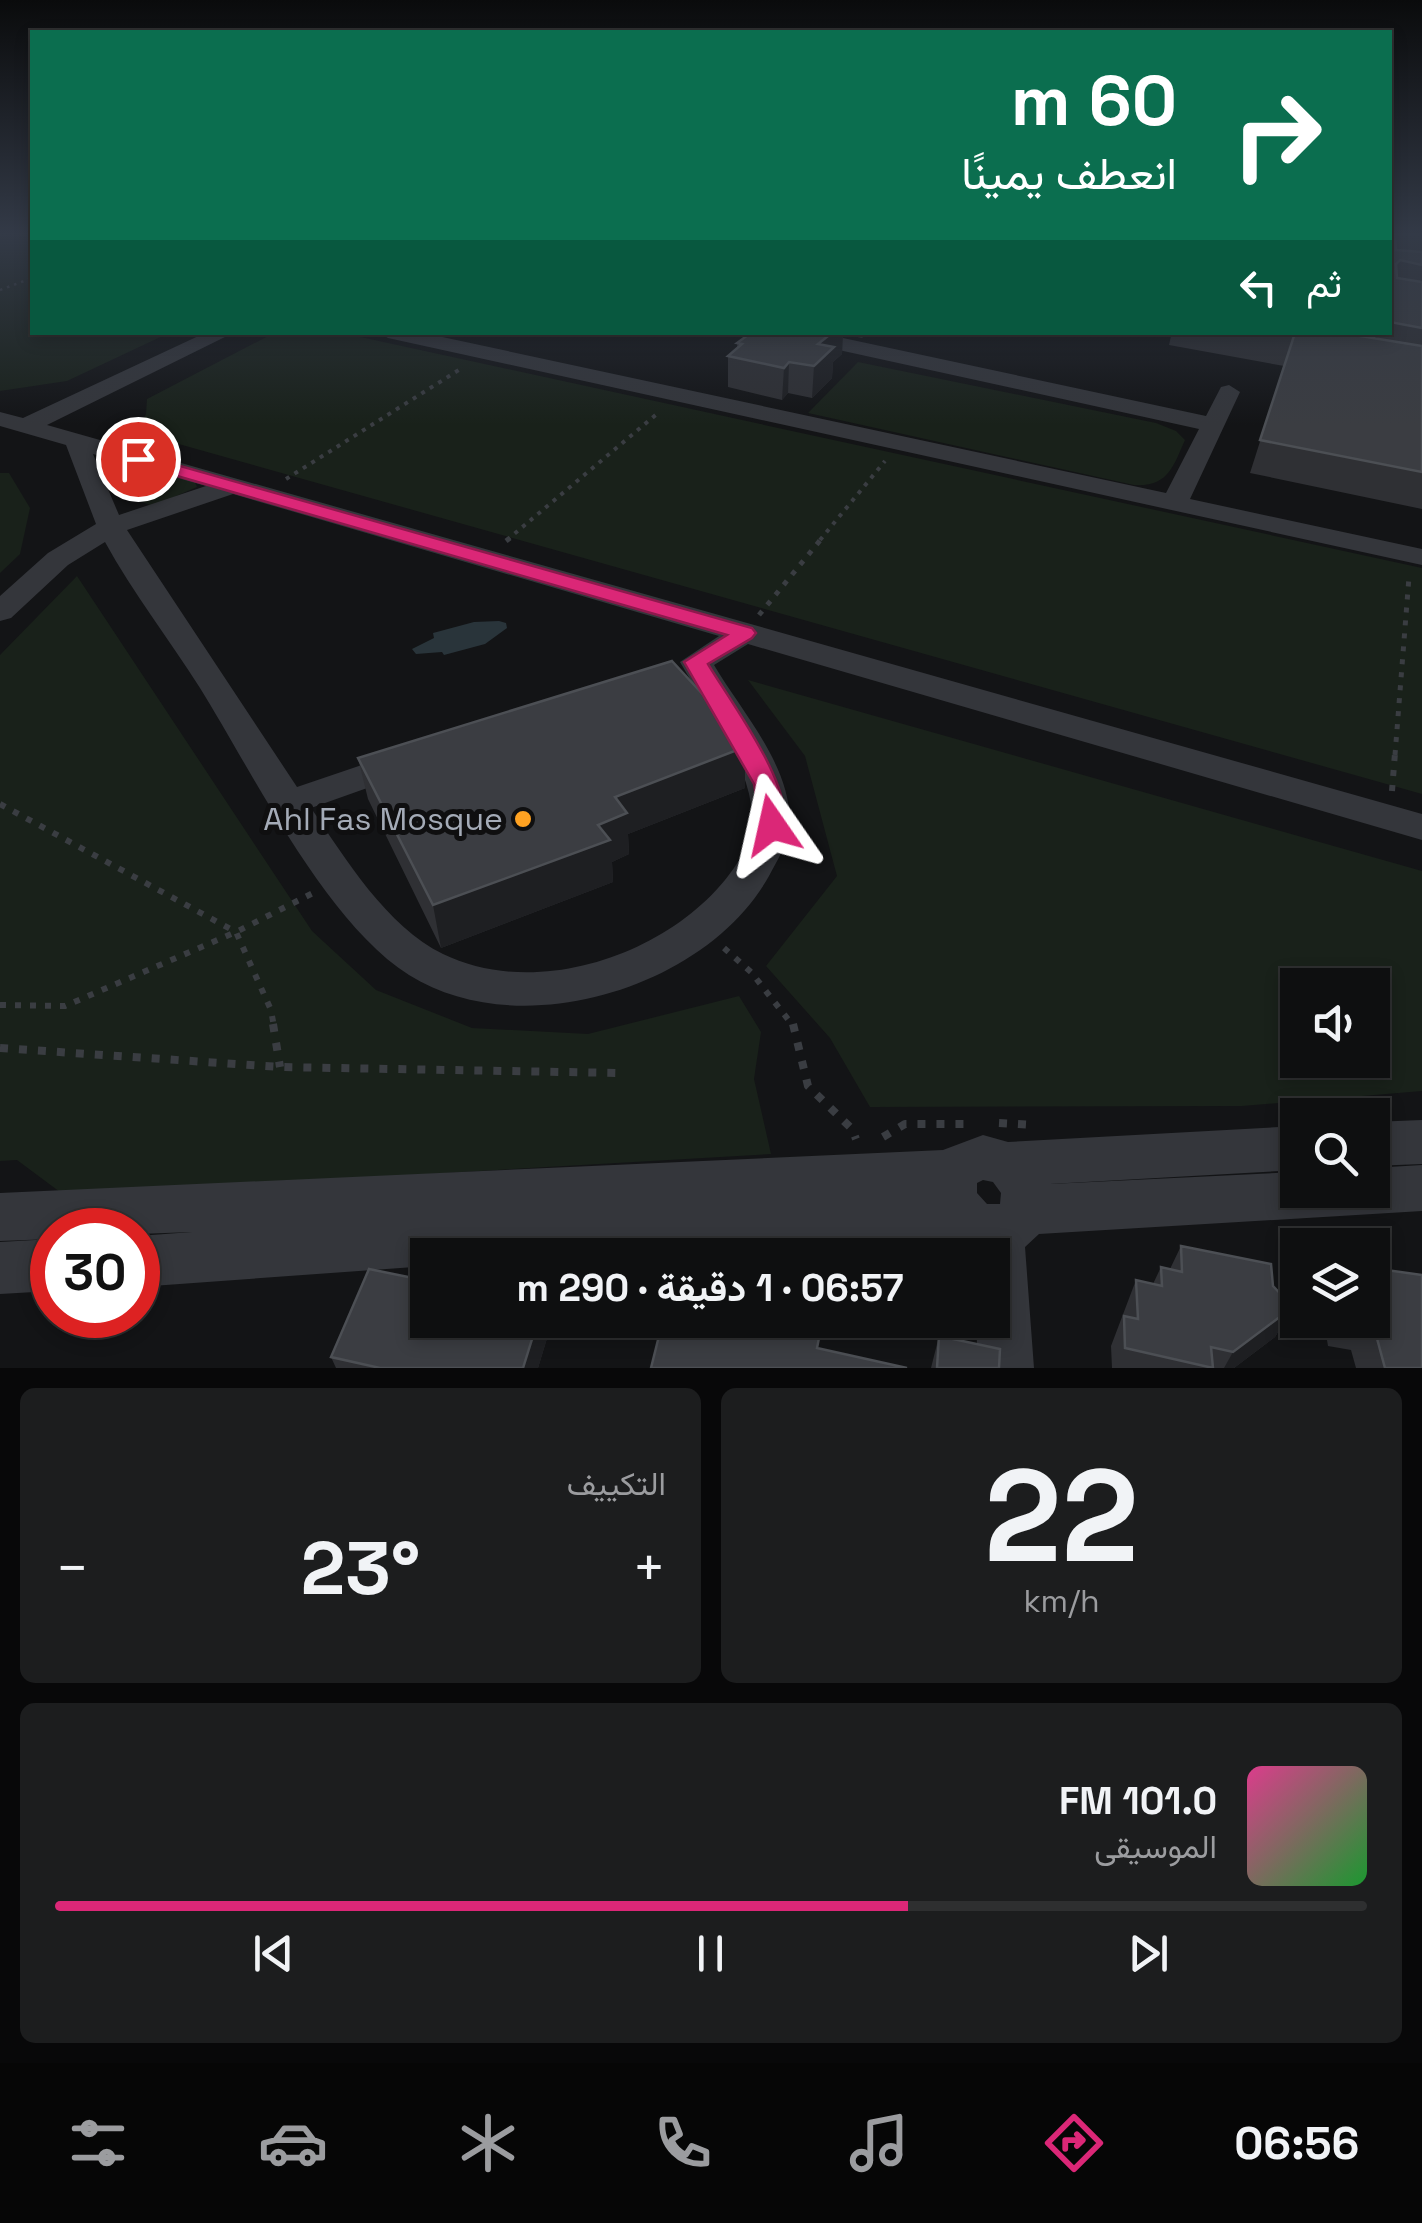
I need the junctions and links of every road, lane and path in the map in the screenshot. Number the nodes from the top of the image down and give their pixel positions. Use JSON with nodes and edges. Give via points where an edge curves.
{"nodes":[{"id":1,"x":219,"y":335,"type":"edge"},
{"id":2,"x":401,"y":335,"type":"edge"},
{"id":3,"x":798,"y":335,"type":"edge"},
{"id":4,"x":484,"y":354,"type":"junction"},
{"id":5,"x":1230,"y":392,"type":"dead end"},
{"id":6,"x":678,"y":395,"type":"junction"},
{"id":7,"x":12,"y":423,"type":"edge"},
{"id":8,"x":1211,"y":424,"type":"junction"},
{"id":9,"x":76,"y":441,"type":"junction"},
{"id":10,"x":898,"y":442,"type":"junction"},
{"id":11,"x":232,"y":486,"type":"junction"},
{"id":12,"x":262,"y":494,"type":"junction"},
{"id":13,"x":1176,"y":502,"type":"junction"},
{"id":14,"x":110,"y":527,"type":"junction"},
{"id":15,"x":1415,"y":556,"type":"edge"},
{"id":16,"x":484,"y":558,"type":"junction"},
{"id":17,"x":0,"y":612,"type":"edge"},
{"id":18,"x":745,"y":633,"type":"junction"},
{"id":19,"x":696,"y":662,"type":"junction"},
{"id":20,"x":659,"y":675,"type":"edge"},
{"id":21,"x":438,"y":751,"type":"edge"},
{"id":22,"x":291,"y":802,"type":"junction"},
{"id":23,"x":0,"y":804,"type":"edge"},
{"id":24,"x":1390,"y":818,"type":"junction"},
{"id":25,"x":1422,"y":827,"type":"edge"},
{"id":26,"x":342,"y":878,"type":"junction"},
{"id":27,"x":703,"y":929,"type":"junction"},
{"id":28,"x":236,"y":932,"type":"junction"},
{"id":29,"x":0,"y":1005,"type":"edge"},
{"id":30,"x":0,"y":1048,"type":"edge"},
{"id":31,"x":280,"y":1068,"type":"junction"},
{"id":32,"x":622,"y":1072,"type":"dead end"},
{"id":33,"x":1422,"y":1142,"type":"edge"},
{"id":34,"x":1390,"y":1143,"type":"edge"},
{"id":35,"x":1280,"y":1149,"type":"edge"},
{"id":36,"x":869,"y":1174,"type":"junction"},
{"id":37,"x":1422,"y":1188,"type":"edge"},
{"id":38,"x":985,"y":1207,"type":"junction"},
{"id":39,"x":0,"y":1216,"type":"edge"},
{"id":40,"x":160,"y":1260,"type":"edge"},
{"id":41,"x":30,"y":1266,"type":"edge"},
{"id":42,"x":0,"y":1268,"type":"edge"},
{"id":43,"x":1006,"y":1368,"type":"edge"}],
"edges":[{"from":1,"to":7,"type":"street"},
{"from":2,"to":4,"type":"street"},
{"from":3,"to":8,"type":"street"},
{"from":4,"to":6,"type":"street"},
{"from":4,"to":12,"type":"path"},
{"from":5,"to":8,"type":"street"},
{"from":6,"to":10,"type":"street"},
{"from":6,"to":16,"type":"path"},
{"from":7,"to":9,"type":"street"},
{"from":8,"to":13,"type":"street"},
{"from":9,"to":11,"type":"street"},
{"from":9,"to":14,"type":"street"},
{"from":10,"to":13,"type":"street"},
{"from":10,"to":18,"type":"path"},
{"from":11,"to":12,"type":"street"},
{"from":11,"to":14,"type":"street"},
{"from":12,"to":16,"type":"street"},
{"from":13,"to":15,"type":"street"},
{"from":14,"to":17,"type":"street","via":[[58,559]]},
{"from":14,"to":22,"type":"street"},
{"from":15,"to":24,"type":"path"},
{"from":16,"to":18,"type":"street"},
{"from":18,"to":19,"type":"street"},
{"from":18,"to":24,"type":"street"},
{"from":19,"to":20,"type":"street"},
{"from":19,"to":27,"type":"street","via":[[767,784],[772,825],[735,900]]},
{"from":21,"to":22,"type":"street"},
{"from":22,"to":26,"type":"street"},
{"from":23,"to":28,"type":"path"},
{"from":24,"to":25,"type":"street"},
{"from":26,"to":27,"type":"street","via":[[422,963],[471,984],[536,990],[584,984],[652,959]]},
{"from":26,"to":28,"type":"path"},
{"from":27,"to":36,"type":"path","via":[[752,972],[793,1023],[808,1086],[852,1130]]},
{"from":28,"to":29,"type":"path","via":[[65,1006]]},
{"from":28,"to":31,"type":"path","via":[[271,1010]]},
{"from":30,"to":31,"type":"path"},
{"from":31,"to":32,"type":"path"},
{"from":33,"to":34,"type":"street"},
{"from":35,"to":38,"type":"street","via":[[1008,1164],[970,1158]]},
{"from":36,"to":38,"type":"street"},
{"from":36,"to":39,"type":"street"},
{"from":37,"to":38,"type":"street"},
{"from":38,"to":40,"type":"street"},
{"from":38,"to":43,"type":"street"},
{"from":41,"to":42,"type":"street"}]}
